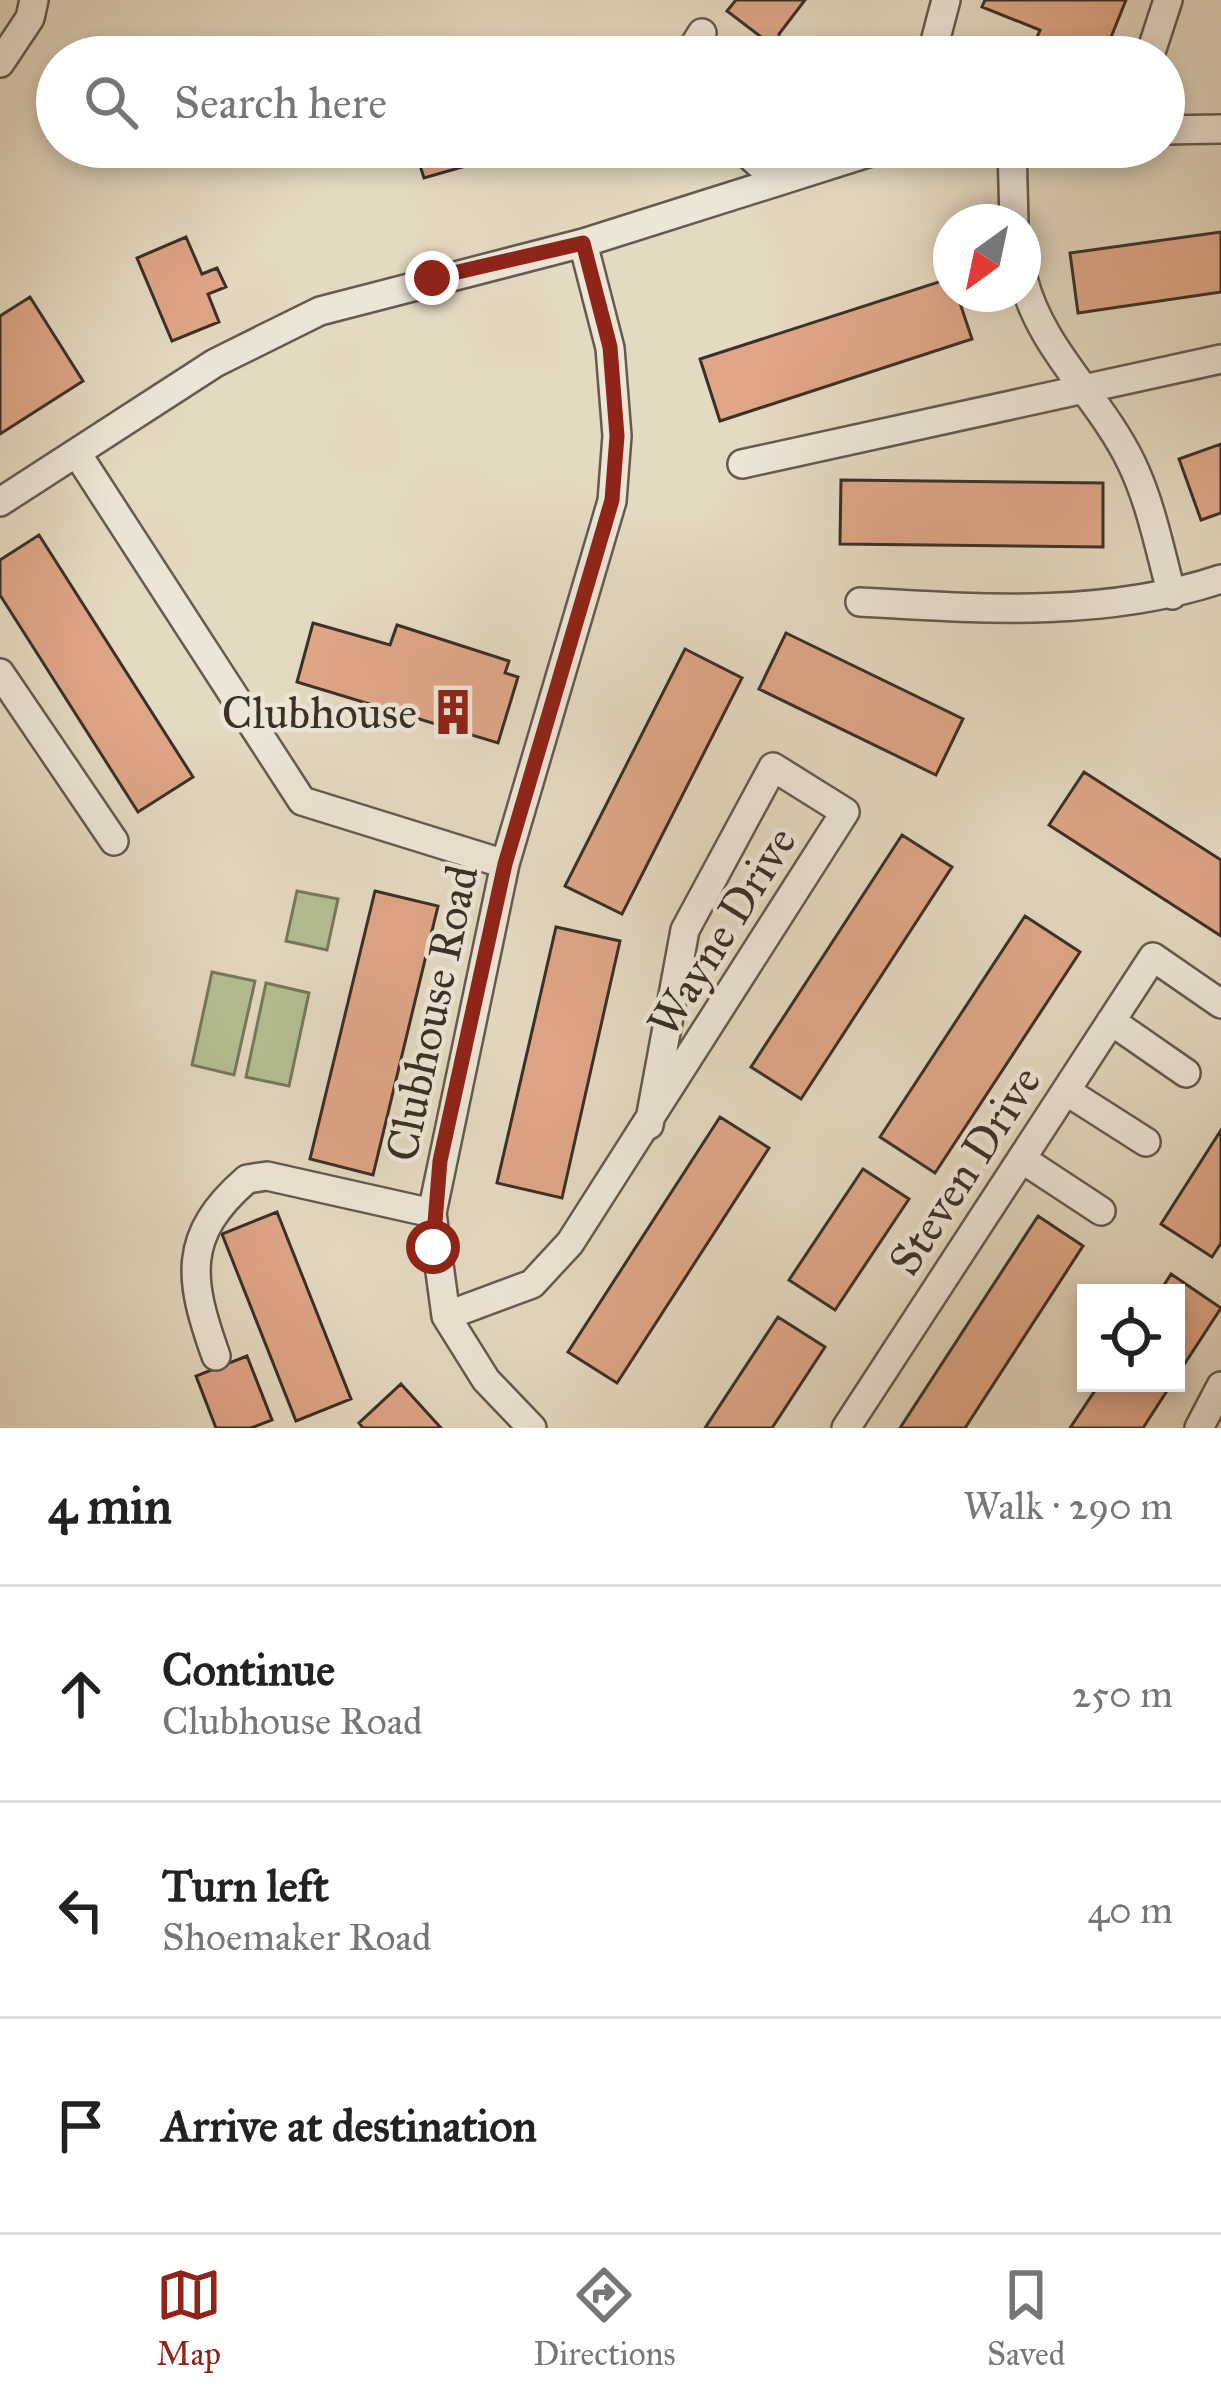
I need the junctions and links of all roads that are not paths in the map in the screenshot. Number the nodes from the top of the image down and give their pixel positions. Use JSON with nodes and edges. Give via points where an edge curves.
{"nodes":[{"id":1,"x":34,"y":0,"type":"edge"},
{"id":2,"x":946,"y":0,"type":"edge"},
{"id":3,"x":1168,"y":0,"type":"edge"},
{"id":4,"x":937,"y":36,"type":"edge"},
{"id":5,"x":1156,"y":36,"type":"edge"},
{"id":6,"x":0,"y":63,"type":"edge"},
{"id":7,"x":1221,"y":129,"type":"edge"},
{"id":8,"x":1185,"y":130,"type":"edge"},
{"id":9,"x":764,"y":168,"type":"edge"},
{"id":10,"x":817,"y":168,"type":"edge"},
{"id":11,"x":1013,"y":168,"type":"edge"},
{"id":12,"x":777,"y":180,"type":"junction"},
{"id":13,"x":1014,"y":204,"type":"edge"},
{"id":14,"x":583,"y":243,"type":"junction"},
{"id":15,"x":1037,"y":312,"type":"edge"},
{"id":16,"x":1221,"y":359,"type":"edge"},
{"id":17,"x":1087,"y":386,"type":"junction"},
{"id":18,"x":78,"y":455,"type":"junction"},
{"id":19,"x":742,"y":464,"type":"dead end"},
{"id":20,"x":0,"y":502,"type":"edge"},
{"id":21,"x":1221,"y":579,"type":"edge"},
{"id":22,"x":1172,"y":595,"type":"junction"},
{"id":23,"x":860,"y":602,"type":"dead end"},
{"id":24,"x":0,"y":673,"type":"edge"},
{"id":25,"x":114,"y":841,"type":"dead end"},
{"id":26,"x":505,"y":864,"type":"junction"},
{"id":27,"x":1221,"y":1004,"type":"edge"},
{"id":28,"x":1112,"y":1022,"type":"junction"},
{"id":29,"x":1186,"y":1073,"type":"dead end"},
{"id":30,"x":1066,"y":1090,"type":"junction"},
{"id":31,"x":649,"y":1125,"type":"junction"},
{"id":32,"x":1146,"y":1142,"type":"dead end"},
{"id":33,"x":1022,"y":1159,"type":"junction"},
{"id":34,"x":1101,"y":1211,"type":"dead end"},
{"id":35,"x":433,"y":1213,"type":"junction"},
{"id":36,"x":446,"y":1316,"type":"junction"},
{"id":37,"x":217,"y":1355,"type":"dead end"},
{"id":38,"x":1221,"y":1386,"type":"edge"},
{"id":39,"x":532,"y":1428,"type":"edge"},
{"id":40,"x":846,"y":1428,"type":"edge"},
{"id":41,"x":1199,"y":1428,"type":"edge"}],
"edges":[{"from":1,"to":6,"type":"street"},
{"from":2,"to":4,"type":"street"},
{"from":3,"to":5,"type":"street"},
{"from":7,"to":8,"type":"street"},
{"from":9,"to":12,"type":"street"},
{"from":10,"to":12,"type":"street"},
{"from":11,"to":13,"type":"street"},
{"from":12,"to":14,"type":"street"},
{"from":14,"to":18,"type":"street","via":[[320,311],[215,363]]},
{"from":14,"to":26,"type":"street","name":"Clubhouse Road","via":[[610,347],[612,500]]},
{"from":15,"to":17,"type":"street"},
{"from":16,"to":17,"type":"street"},
{"from":17,"to":19,"type":"street"},
{"from":17,"to":22,"type":"street","via":[[1132,464]]},
{"from":18,"to":20,"type":"street"},
{"from":18,"to":26,"type":"street","via":[[302,801]]},
{"from":21,"to":22,"type":"street"},
{"from":22,"to":23,"type":"street","via":[[1020,611]]},
{"from":24,"to":25,"type":"street"},
{"from":26,"to":35,"type":"street","name":"Clubhouse Road"},
{"from":27,"to":28,"type":"street","name":"Steven Drive","via":[[1153,957]]},
{"from":28,"to":29,"type":"street"},
{"from":28,"to":30,"type":"street","name":"Steven Drive"},
{"from":30,"to":32,"type":"street"},
{"from":30,"to":33,"type":"street","name":"Steven Drive"},
{"from":31,"to":31,"type":"street","name":"Wayne Drive","via":[[845,812],[773,767],[685,930]]},
{"from":31,"to":36,"type":"street","name":"Wayne Drive","via":[[570,1243],[532,1284]]},
{"from":33,"to":34,"type":"street"},
{"from":33,"to":40,"type":"street","name":"Steven Drive"},
{"from":35,"to":36,"type":"street","name":"Clubhouse Road"},
{"from":35,"to":37,"type":"street","via":[[267,1176],[247,1179],[207,1223],[194,1261],[195,1297]]},
{"from":36,"to":39,"type":"street","name":"Clubhouse Road","via":[[486,1380]]},
{"from":38,"to":41,"type":"street"}]}
